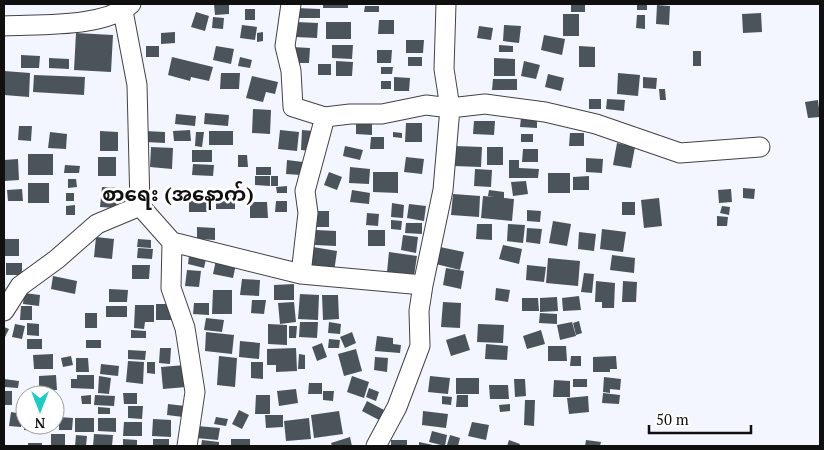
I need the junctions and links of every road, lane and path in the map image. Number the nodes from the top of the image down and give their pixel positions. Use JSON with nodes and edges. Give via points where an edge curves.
{"nodes":[{"id":1,"x":291,"y":4,"type":"edge"},
{"id":2,"x":446,"y":4,"type":"edge"},
{"id":3,"x":127,"y":7,"type":"edge"},
{"id":4,"x":4,"y":26,"type":"edge"},
{"id":5,"x":450,"y":108,"type":"junction"},
{"id":6,"x":325,"y":117,"type":"junction"},
{"id":7,"x":760,"y":147,"type":"dead end"},
{"id":8,"x":140,"y":206,"type":"junction"},
{"id":9,"x":172,"y":242,"type":"junction"},
{"id":10,"x":301,"y":274,"type":"junction"},
{"id":11,"x":423,"y":284,"type":"junction"},
{"id":12,"x":4,"y":311,"type":"edge"},
{"id":13,"x":187,"y":446,"type":"edge"},
{"id":14,"x":376,"y":446,"type":"edge"}],
"edges":[{"from":1,"to":6,"type":"street","via":[[285,46],[293,107]]},
{"from":2,"to":5,"type":"street","via":[[444,69]]},
{"from":3,"to":4,"type":"street","via":[[88,20]]},
{"from":3,"to":8,"type":"street","via":[[137,85]]},
{"from":5,"to":6,"type":"street","via":[[426,105],[382,114]]},
{"from":5,"to":7,"type":"street","via":[[485,104],[545,112],[596,124],[680,153]]},
{"from":5,"to":11,"type":"street","via":[[443,190]]},
{"from":6,"to":10,"type":"street","via":[[305,191],[308,213]]},
{"from":8,"to":9,"type":"street"},
{"from":8,"to":12,"type":"street","via":[[97,224],[58,259],[20,286]]},
{"from":9,"to":10,"type":"street"},
{"from":9,"to":13,"type":"street","via":[[171,288],[185,328],[196,392]]},
{"from":10,"to":11,"type":"street"},
{"from":11,"to":14,"type":"street","via":[[419,311],[420,346],[397,406]]}]}
